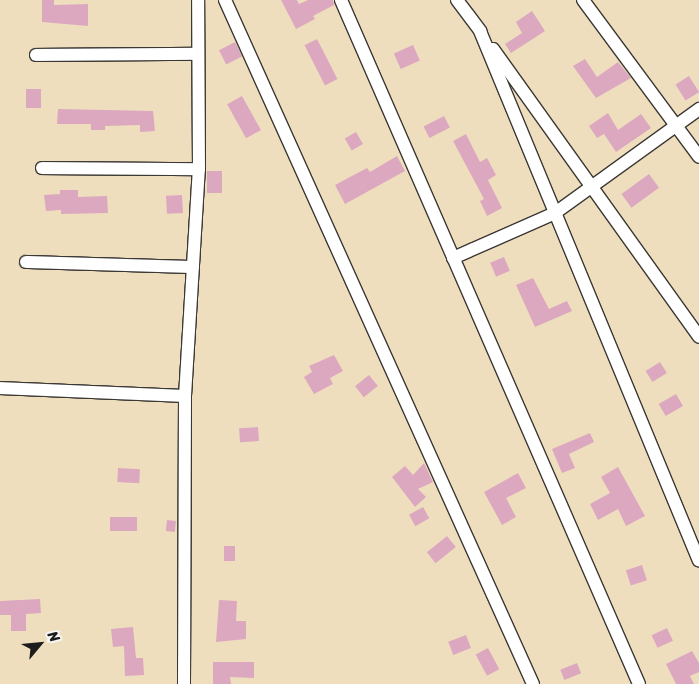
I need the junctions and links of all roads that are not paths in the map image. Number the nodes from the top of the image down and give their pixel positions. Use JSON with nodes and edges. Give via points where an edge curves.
{"nodes":[{"id":1,"x":198,"y":0,"type":"edge"},
{"id":2,"x":225,"y":0,"type":"edge"},
{"id":3,"x":341,"y":0,"type":"edge"},
{"id":4,"x":458,"y":0,"type":"edge"},
{"id":5,"x":583,"y":0,"type":"edge"},
{"id":6,"x":480,"y":31,"type":"junction"},
{"id":7,"x":198,"y":54,"type":"junction"},
{"id":8,"x":36,"y":55,"type":"dead end"},
{"id":9,"x":699,"y":109,"type":"edge"},
{"id":10,"x":676,"y":126,"type":"junction"},
{"id":11,"x":699,"y":157,"type":"edge"},
{"id":12,"x":42,"y":168,"type":"dead end"},
{"id":13,"x":198,"y":169,"type":"junction"},
{"id":14,"x":592,"y":188,"type":"junction"},
{"id":15,"x":555,"y":213,"type":"junction"},
{"id":16,"x":453,"y":258,"type":"junction"},
{"id":17,"x":26,"y":262,"type":"dead end"},
{"id":18,"x":193,"y":267,"type":"junction"},
{"id":19,"x":699,"y":337,"type":"edge"},
{"id":20,"x":0,"y":388,"type":"edge"},
{"id":21,"x":185,"y":396,"type":"junction"},
{"id":22,"x":699,"y":561,"type":"edge"},
{"id":23,"x":184,"y":684,"type":"edge"},
{"id":24,"x":533,"y":684,"type":"edge"},
{"id":25,"x":639,"y":684,"type":"edge"}],
"edges":[{"from":1,"to":7,"type":"street"},
{"from":2,"to":24,"type":"street"},
{"from":3,"to":16,"type":"street"},
{"from":4,"to":6,"type":"street"},
{"from":5,"to":10,"type":"street"},
{"from":6,"to":14,"type":"street"},
{"from":6,"to":15,"type":"street"},
{"from":7,"to":8,"type":"street"},
{"from":7,"to":13,"type":"street"},
{"from":9,"to":10,"type":"street"},
{"from":10,"to":11,"type":"street"},
{"from":10,"to":14,"type":"street"},
{"from":12,"to":13,"type":"street"},
{"from":13,"to":18,"type":"street"},
{"from":14,"to":15,"type":"street"},
{"from":14,"to":19,"type":"street"},
{"from":15,"to":16,"type":"street"},
{"from":15,"to":22,"type":"street"},
{"from":16,"to":25,"type":"street"},
{"from":17,"to":18,"type":"street"},
{"from":18,"to":21,"type":"street"},
{"from":20,"to":21,"type":"street"},
{"from":21,"to":23,"type":"street"}]}
